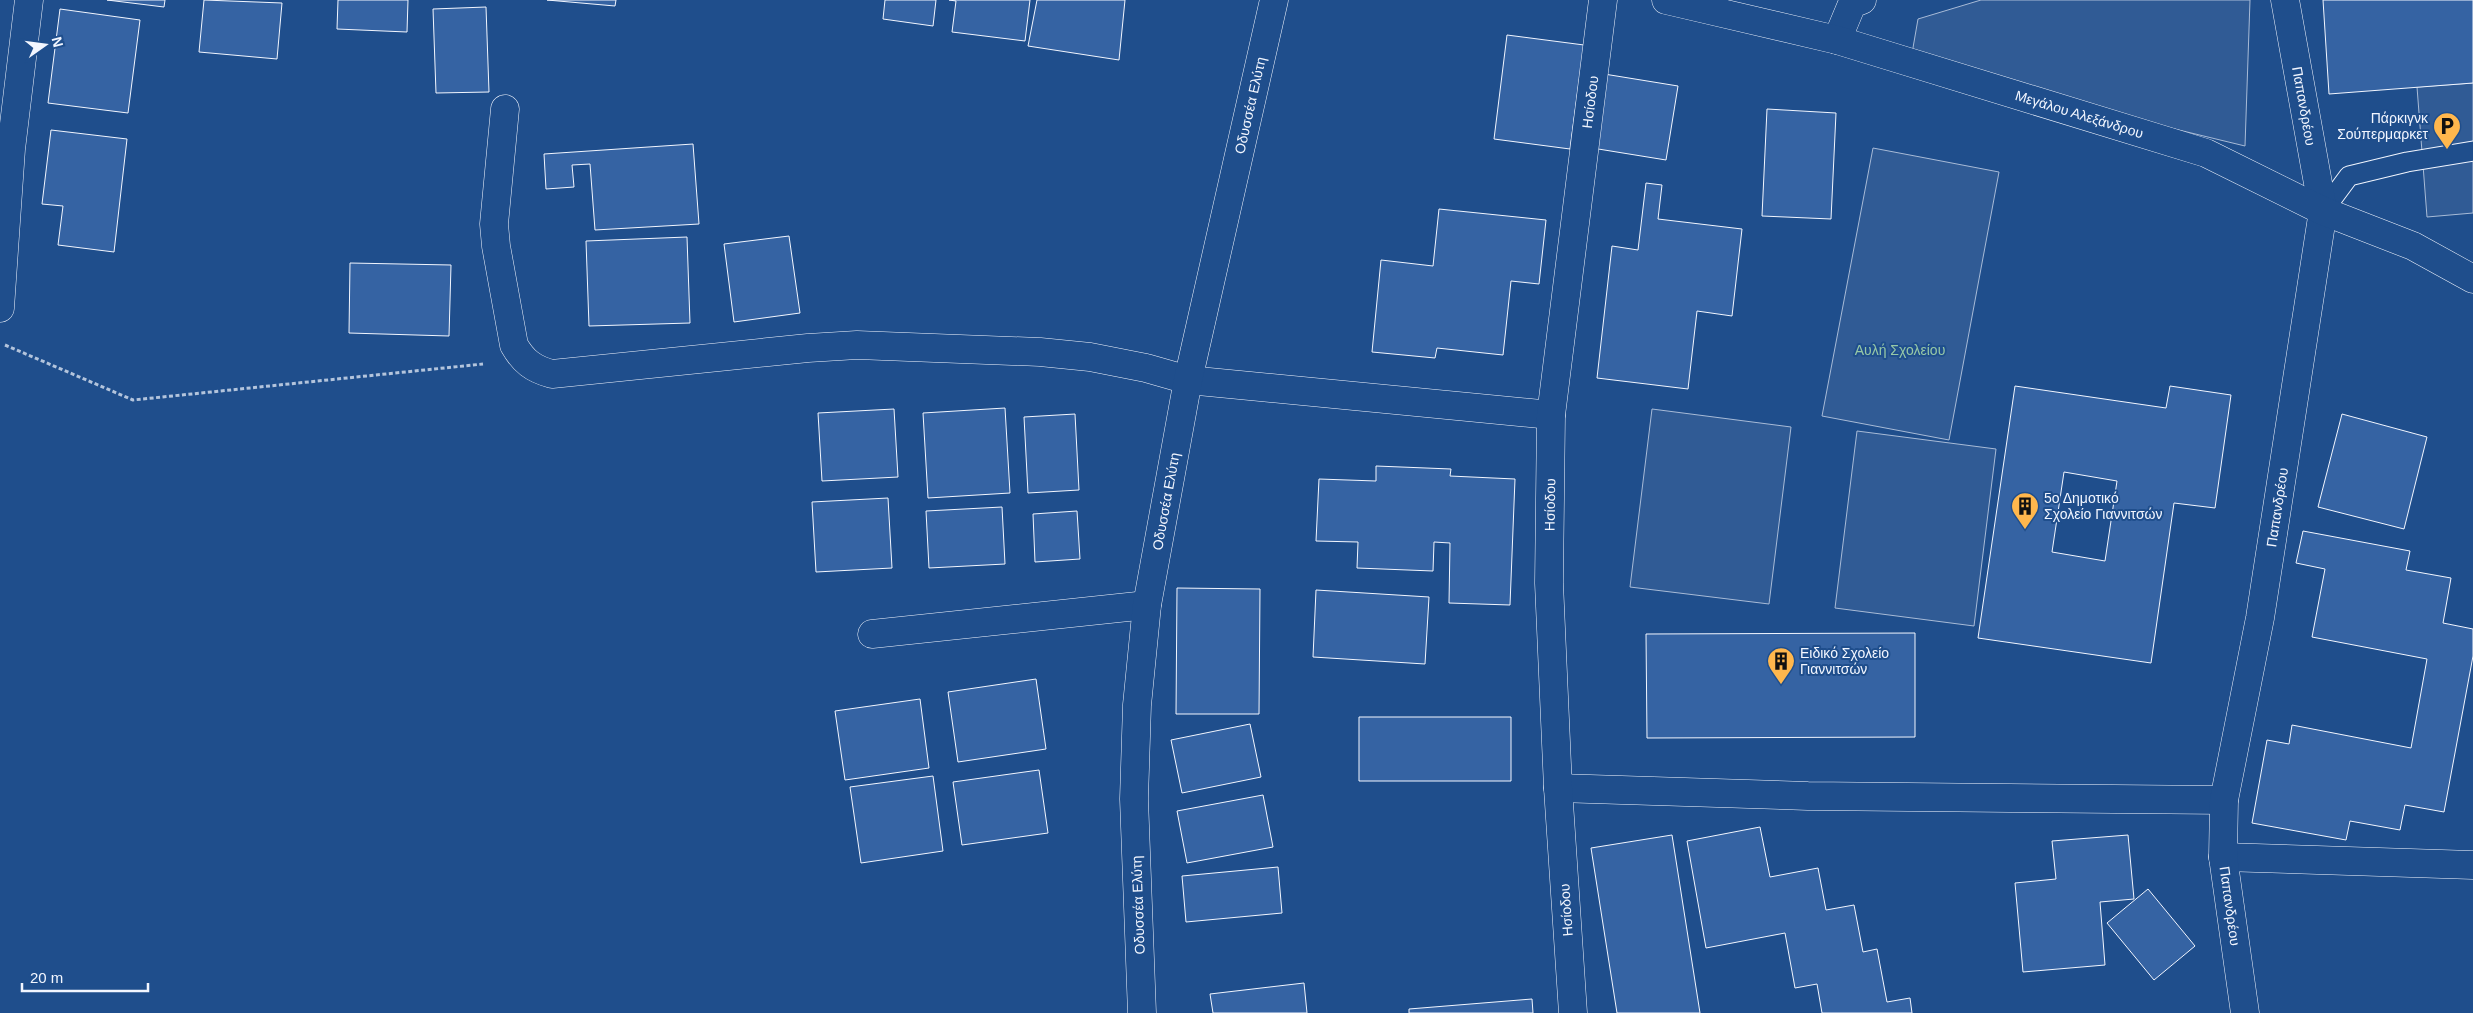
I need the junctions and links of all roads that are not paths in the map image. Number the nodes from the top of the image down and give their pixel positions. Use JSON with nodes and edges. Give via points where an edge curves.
{"nodes":[{"id":1,"x":29,"y":0,"type":"edge"},
{"id":2,"x":1274,"y":0,"type":"edge"},
{"id":3,"x":1603,"y":0,"type":"edge"},
{"id":4,"x":1666,"y":0,"type":"edge"},
{"id":5,"x":1862,"y":0,"type":"edge"},
{"id":6,"x":2285,"y":0,"type":"edge"},
{"id":7,"x":1837,"y":40,"type":"junction"},
{"id":8,"x":505,"y":109,"type":"dead end"},
{"id":9,"x":2473,"y":151,"type":"edge"},
{"id":10,"x":2323,"y":212,"type":"junction"},
{"id":11,"x":2470,"y":275,"type":"edge"},
{"id":12,"x":0,"y":308,"type":"edge"},
{"id":13,"x":1188,"y":380,"type":"junction"},
{"id":14,"x":1551,"y":416,"type":"junction"},
{"id":15,"x":1148,"y":605,"type":"junction"},
{"id":16,"x":872,"y":634,"type":"dead end"},
{"id":17,"x":1558,"y":788,"type":"junction"},
{"id":18,"x":2224,"y":800,"type":"junction"},
{"id":19,"x":2223,"y":857,"type":"junction"},
{"id":20,"x":2473,"y":865,"type":"edge"},
{"id":21,"x":1142,"y":1013,"type":"edge"},
{"id":22,"x":1573,"y":1013,"type":"edge"},
{"id":23,"x":2245,"y":1013,"type":"edge"}],
"edges":[{"from":1,"to":12,"type":"street","via":[[11,149]]},
{"from":2,"to":13,"type":"street","name":"Οδυσσέα Ελύτη"},
{"from":3,"to":14,"type":"street","name":"Ησίοδου"},
{"from":4,"to":7,"type":"street","name":"Μεγάλου Αλεξάνδρου"},
{"from":5,"to":7,"type":"street","via":[[1852,4]]},
{"from":6,"to":10,"type":"street","name":"Παπανδρέου"},
{"from":7,"to":10,"type":"street","name":"Μεγάλου Αλεξάνδρου","via":[[2206,153]]},
{"from":8,"to":13,"type":"street","via":[[494,224],[496,246],[514,345],[521,358],[537,370],[570,374],[857,345],[1090,357]]},
{"from":9,"to":10,"type":"lane","via":[[2349,176]]},
{"from":10,"to":11,"type":"street","name":"Μεγάλου Αλεξάνδρου","via":[[2413,246]]},
{"from":10,"to":18,"type":"street","name":"Παπανδρέου","via":[[2260,618]]},
{"from":13,"to":14,"type":"street"},
{"from":13,"to":15,"type":"street","name":"Οδυσσέα Ελύτη"},
{"from":14,"to":17,"type":"street","name":"Ησίοδου","via":[[1549,582]]},
{"from":15,"to":16,"type":"street"},
{"from":15,"to":21,"type":"street","name":"Οδυσσέα Ελύτη","via":[[1137,705],[1134,799]]},
{"from":17,"to":18,"type":"street","via":[[1808,796]]},
{"from":17,"to":22,"type":"street","name":"Ησίοδου"},
{"from":18,"to":19,"type":"street","name":"Παπανδρέου"},
{"from":19,"to":20,"type":"street"},
{"from":19,"to":23,"type":"street","name":"Παπανδρέου"}]}
